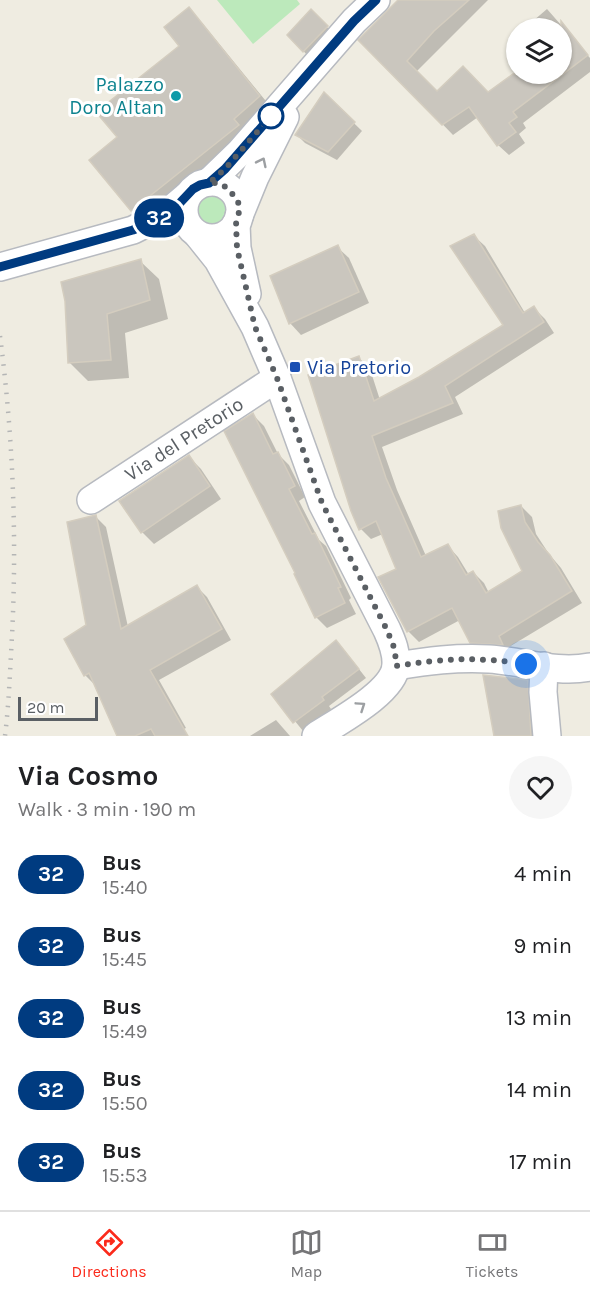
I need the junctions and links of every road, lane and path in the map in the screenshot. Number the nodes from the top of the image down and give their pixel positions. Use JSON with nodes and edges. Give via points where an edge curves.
{"nodes":[{"id":1,"x":376,"y":0,"type":"edge"},
{"id":2,"x":308,"y":73,"type":"junction"},
{"id":3,"x":198,"y":190,"type":"junction"},
{"id":4,"x":238,"y":220,"type":"junction"},
{"id":5,"x":198,"y":235,"type":"junction"},
{"id":6,"x":2,"y":266,"type":"edge"},
{"id":7,"x":255,"y":327,"type":"junction"},
{"id":8,"x":277,"y":378,"type":"junction"},
{"id":9,"x":91,"y":500,"type":"dead end"},
{"id":10,"x":396,"y":666,"type":"junction"},
{"id":11,"x":544,"y":666,"type":"junction"},
{"id":12,"x":590,"y":667,"type":"edge"},
{"id":13,"x":316,"y":736,"type":"edge"},
{"id":14,"x":547,"y":736,"type":"edge"}],
"edges":[{"from":1,"to":2,"type":"street"},
{"from":2,"to":3,"type":"street","via":[[239,153]]},
{"from":4,"to":2,"type":"street","one_way":true,"via":[[255,177]]},
{"from":3,"to":4,"type":"street","via":[[218,183],[233,192],[240,208]]},
{"from":3,"to":5,"type":"street","via":[[184,205],[186,222]]},
{"from":3,"to":6,"type":"street","via":[[167,213],[133,230]]},
{"from":4,"to":5,"type":"street","via":[[224,236]]},
{"from":4,"to":7,"type":"street","via":[[240,262]]},
{"from":5,"to":7,"type":"street","via":[[218,260]]},
{"from":7,"to":8,"type":"street"},
{"from":8,"to":9,"type":"street","name":"Via del Pretorio"},
{"from":8,"to":10,"type":"street","via":[[322,503],[387,630]]},
{"from":10,"to":11,"type":"street","via":[[469,658]]},
{"from":13,"to":10,"type":"street","one_way":true,"via":[[377,695],[392,678]]},
{"from":11,"to":12,"type":"street","via":[[576,670]]},
{"from":11,"to":14,"type":"street"}]}
